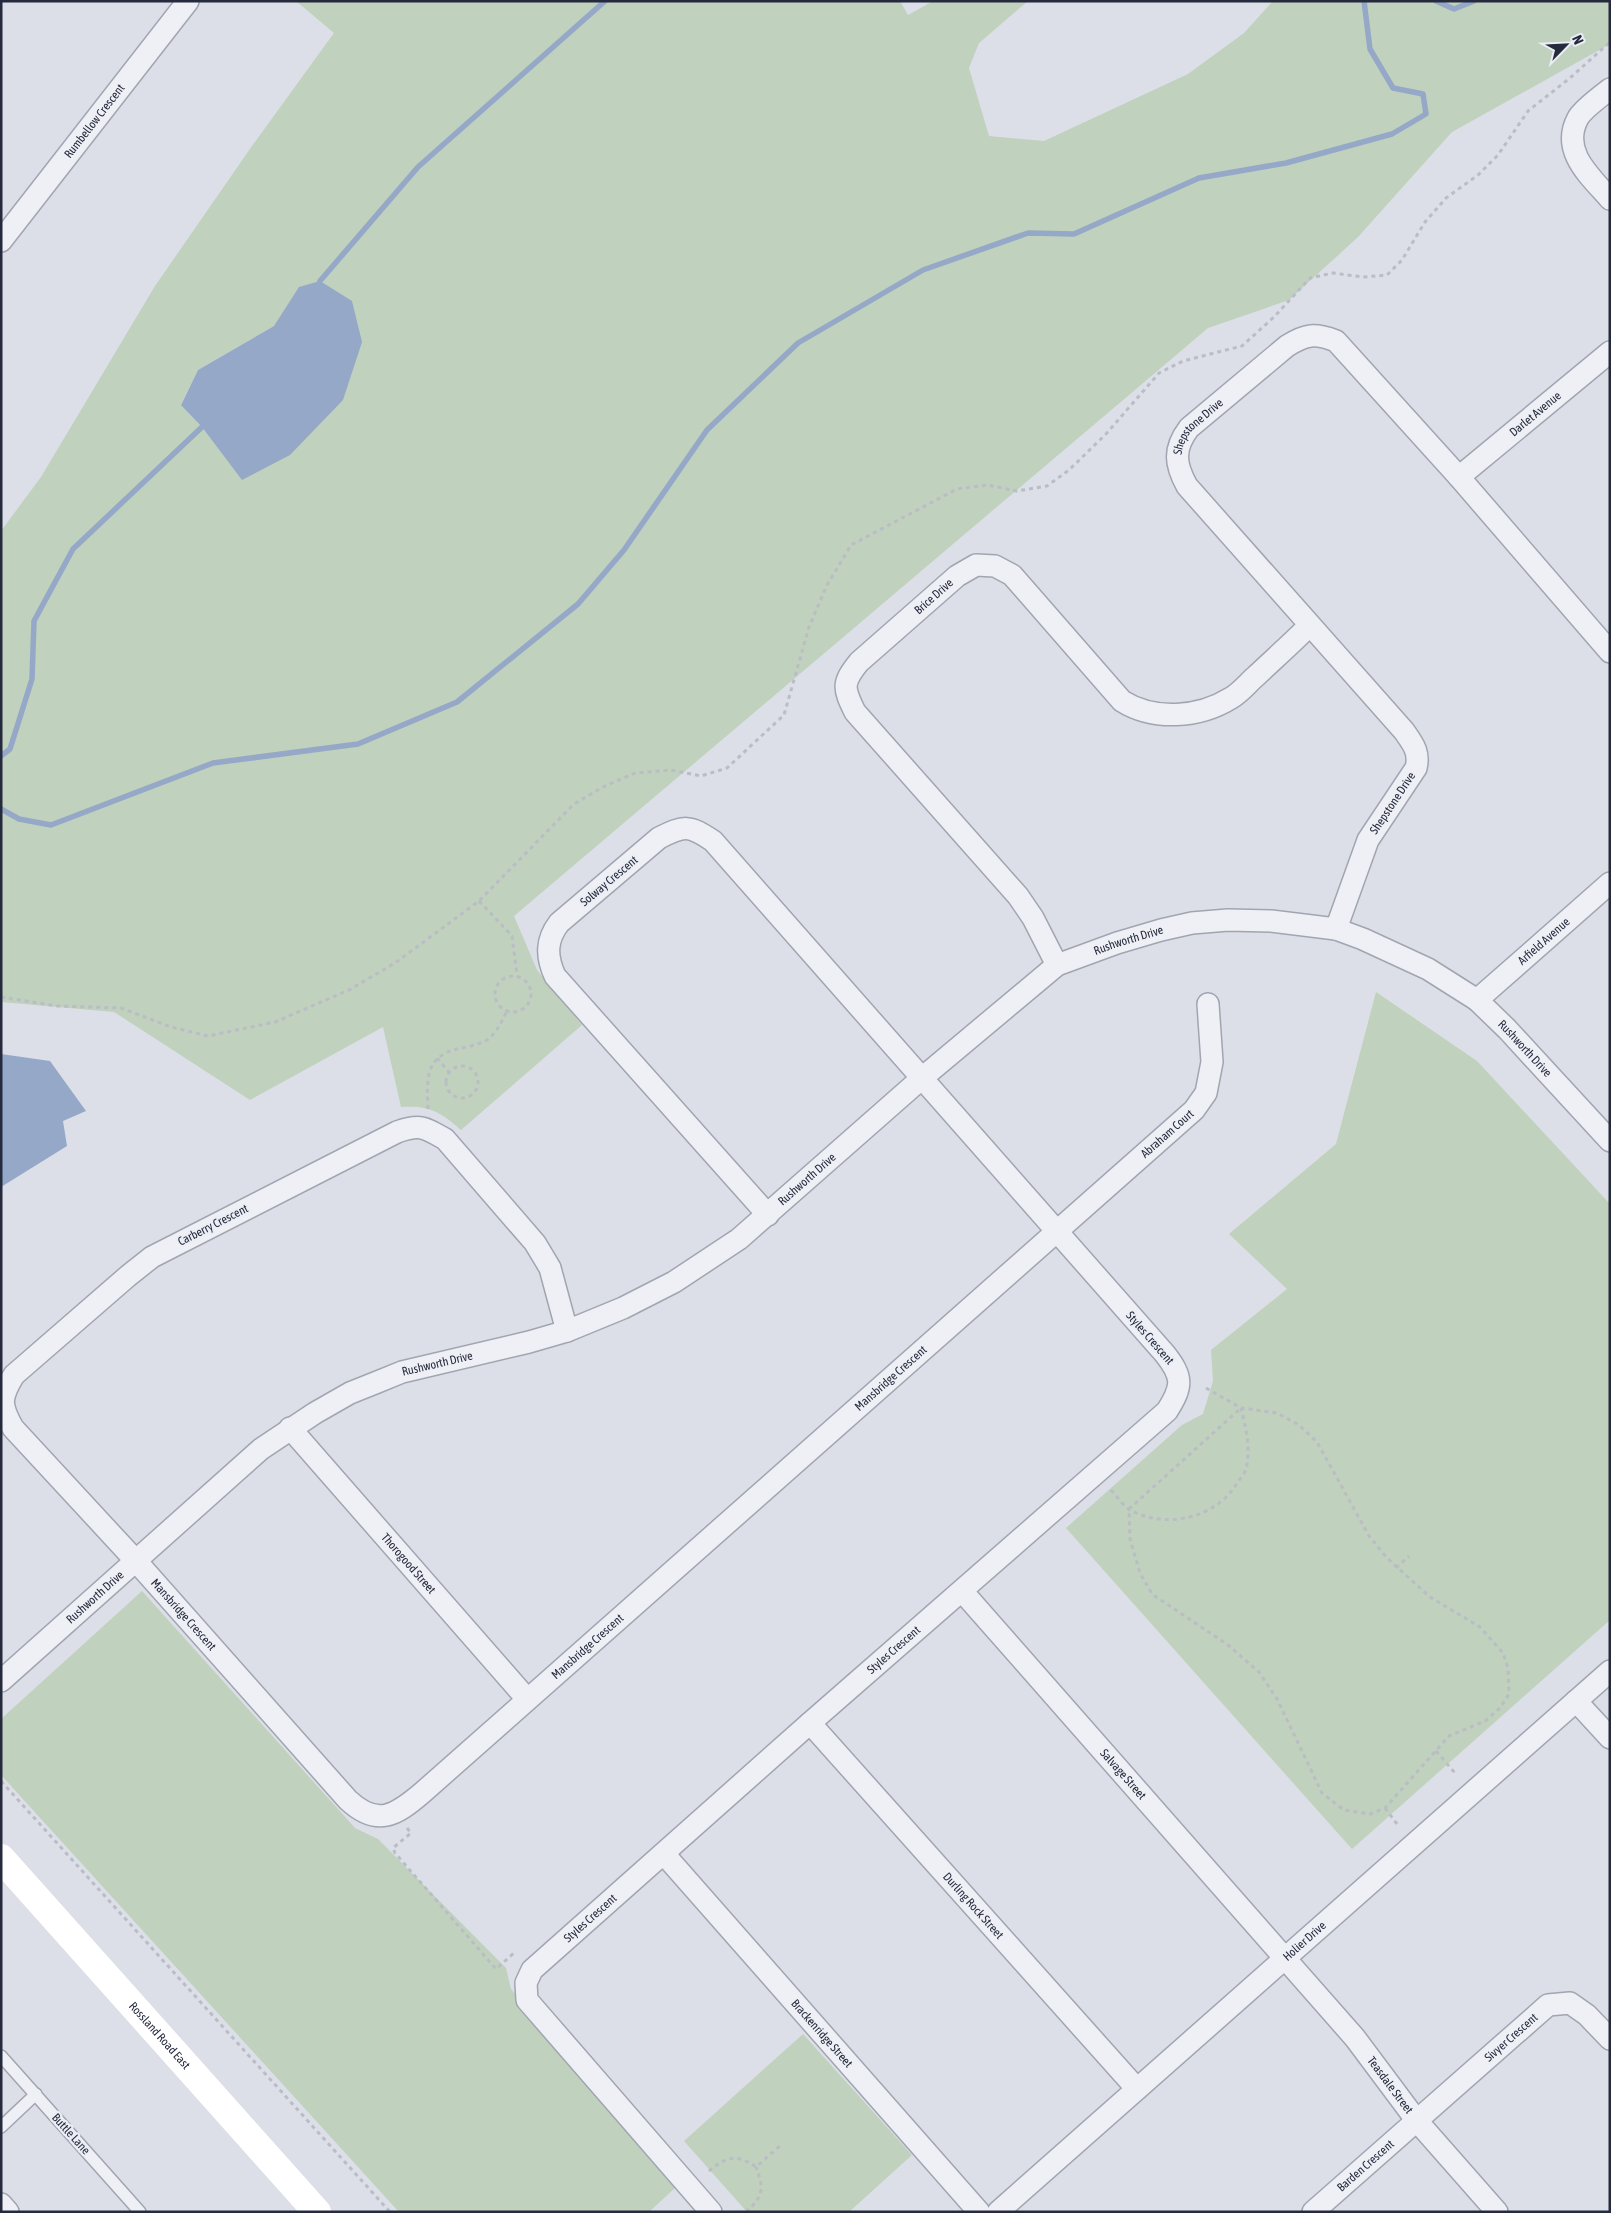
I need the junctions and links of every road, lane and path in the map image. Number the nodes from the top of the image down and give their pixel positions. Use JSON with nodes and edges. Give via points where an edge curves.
{"nodes":[{"id":1,"x":188,"y":1,"type":"edge"},
{"id":2,"x":1610,"y":42,"type":"edge"},
{"id":3,"x":1610,"y":89,"type":"edge"},
{"id":4,"x":1610,"y":199,"type":"edge"},
{"id":5,"x":1,"y":241,"type":"edge"},
{"id":6,"x":1610,"y":352,"type":"edge"},
{"id":7,"x":1460,"y":477,"type":"junction"},
{"id":8,"x":1309,"y":626,"type":"junction"},
{"id":9,"x":1610,"y":652,"type":"edge"},
{"id":10,"x":1610,"y":883,"type":"edge"},
{"id":11,"x":479,"y":901,"type":"junction"},
{"id":12,"x":1336,"y":929,"type":"junction"},
{"id":13,"x":1057,"y":965,"type":"junction"},
{"id":14,"x":517,"y":975,"type":"junction"},
{"id":15,"x":1,"y":997,"type":"edge"},
{"id":16,"x":1477,"y":1000,"type":"junction"},
{"id":17,"x":1208,"y":1004,"type":"dead end"},
{"id":18,"x":507,"y":1011,"type":"junction"},
{"id":19,"x":437,"y":1058,"type":"junction"},
{"id":20,"x":448,"y":1072,"type":"junction"},
{"id":21,"x":922,"y":1078,"type":"junction"},
{"id":22,"x":429,"y":1111,"type":"dead end"},
{"id":23,"x":1610,"y":1141,"type":"edge"},
{"id":24,"x":768,"y":1215,"type":"junction"},
{"id":25,"x":1056,"y":1232,"type":"junction"},
{"id":26,"x":567,"y":1331,"type":"junction"},
{"id":27,"x":1206,"y":1388,"type":"dead end"},
{"id":28,"x":1241,"y":1408,"type":"junction"},
{"id":29,"x":290,"y":1428,"type":"junction"},
{"id":30,"x":1111,"y":1490,"type":"dead end"},
{"id":31,"x":1129,"y":1509,"type":"junction"},
{"id":32,"x":1409,"y":1556,"type":"dead end"},
{"id":33,"x":136,"y":1561,"type":"junction"},
{"id":34,"x":1396,"y":1568,"type":"junction"},
{"id":35,"x":962,"y":1591,"type":"junction"},
{"id":36,"x":1610,"y":1671,"type":"edge"},
{"id":37,"x":1,"y":1681,"type":"edge"},
{"id":38,"x":527,"y":1698,"type":"junction"},
{"id":39,"x":1576,"y":1701,"type":"junction"},
{"id":40,"x":810,"y":1723,"type":"junction"},
{"id":41,"x":1610,"y":1738,"type":"edge"},
{"id":42,"x":1436,"y":1751,"type":"junction"},
{"id":43,"x":1456,"y":1773,"type":"dead end"},
{"id":44,"x":1,"y":1781,"type":"edge"},
{"id":45,"x":1385,"y":1808,"type":"junction"},
{"id":46,"x":1397,"y":1824,"type":"dead end"},
{"id":47,"x":407,"y":1827,"type":"dead end"},
{"id":48,"x":664,"y":1854,"type":"junction"},
{"id":49,"x":1,"y":1858,"type":"edge"},
{"id":50,"x":514,"y":1953,"type":"dead end"},
{"id":51,"x":1284,"y":1957,"type":"junction"},
{"id":52,"x":1610,"y":2039,"type":"edge"},
{"id":53,"x":1,"y":2056,"type":"edge"},
{"id":54,"x":1137,"y":2089,"type":"junction"},
{"id":55,"x":36,"y":2094,"type":"junction"},
{"id":56,"x":1417,"y":2121,"type":"junction"},
{"id":57,"x":1,"y":2128,"type":"edge"},
{"id":58,"x":781,"y":2145,"type":"dead end"},
{"id":59,"x":756,"y":2167,"type":"junction"},
{"id":60,"x":708,"y":2171,"type":"dead end"},
{"id":61,"x":1,"y":2204,"type":"edge"},
{"id":62,"x":709,"y":2211,"type":"edge"},
{"id":63,"x":8,"y":2212,"type":"edge"},
{"id":64,"x":140,"y":2212,"type":"edge"},
{"id":65,"x":317,"y":2212,"type":"edge"},
{"id":66,"x":390,"y":2212,"type":"edge"},
{"id":67,"x":746,"y":2212,"type":"edge"},
{"id":68,"x":979,"y":2212,"type":"edge"},
{"id":69,"x":998,"y":2212,"type":"edge"},
{"id":70,"x":1313,"y":2212,"type":"edge"},
{"id":71,"x":1497,"y":2212,"type":"edge"}],
"edges":[{"from":1,"to":5,"type":"street","name":"Rumbellow Crescent"},
{"from":2,"to":11,"type":"path","via":[[1528,111],[1498,155],[1478,175],[1446,198],[1425,222],[1402,260],[1387,275],[1362,277],[1332,273],[1310,278],[1242,346],[1184,361],[1158,373],[1106,434],[1069,470],[1046,486],[1017,491],[988,486],[957,489],[851,545],[826,585],[809,627],[784,715],[727,768],[700,776],[671,770],[635,772],[574,804]]},
{"from":3,"to":4,"type":"street","via":[[1578,118],[1572,141],[1579,163]]},
{"from":6,"to":7,"type":"street","name":"Darlet Avenue"},
{"from":7,"to":8,"type":"street","name":"Shepstone Drive","via":[[1348,353],[1336,341],[1321,335],[1302,336],[1287,346],[1189,428],[1177,452],[1179,470],[1187,486]]},
{"from":7,"to":9,"type":"street","name":"Shepstone Drive"},
{"from":8,"to":12,"type":"street","name":"Shepstone Drive","via":[[1404,731],[1415,746],[1418,758],[1416,768],[1368,840]]},
{"from":8,"to":13,"type":"street","name":"Brice Drive","via":[[1232,698],[1212,708],[1190,713],[1148,714],[1122,701],[1012,575],[995,566],[976,565],[957,576],[859,662],[849,675],[846,693],[855,712],[1018,896]]},
{"from":10,"to":16,"type":"street","name":"Arfield Avenue"},
{"from":11,"to":14,"type":"path","via":[[512,936]]},
{"from":11,"to":15,"type":"path","via":[[394,963],[349,990],[276,1022],[208,1036],[171,1027],[121,1008],[57,1006]]},
{"from":12,"to":13,"type":"street","name":"Rushworth Drive","via":[[1271,921],[1192,923],[1117,943]]},
{"from":12,"to":16,"type":"street","name":"Rushworth Drive","via":[[1428,970]]},
{"from":13,"to":21,"type":"street","name":"Rushworth Drive"},
{"from":14,"to":18,"type":"path","via":[[505,977],[495,992],[498,1003]]},
{"from":14,"to":18,"type":"path","via":[[529,984],[532,990],[530,1001],[523,1010]]},
{"from":16,"to":23,"type":"street","name":"Rushworth Drive"},
{"from":17,"to":25,"type":"street","name":"Abraham Court","via":[[1212,1062],[1206,1094],[1194,1110]]},
{"from":18,"to":19,"type":"path","via":[[497,1030],[486,1040]]},
{"from":19,"to":20,"type":"path"},
{"from":19,"to":22,"type":"path","via":[[429,1072]]},
{"from":20,"to":20,"type":"path","via":[[446,1084],[451,1094],[461,1099],[477,1089],[474,1071],[465,1064]]},
{"from":21,"to":24,"type":"street","name":"Rushworth Drive"},
{"from":21,"to":24,"type":"street","name":"Solway Crescent","via":[[713,841],[695,829],[678,828],[659,838],[559,923],[548,945],[549,962],[555,976]]},
{"from":21,"to":25,"type":"street","name":"Styles Crescent"},
{"from":24,"to":26,"type":"street","name":"Rushworth Drive","via":[[718,1254],[674,1282]]},
{"from":25,"to":35,"type":"street","name":"Styles Crescent","via":[[1177,1369],[1180,1383],[1177,1396],[1168,1411]]},
{"from":25,"to":38,"type":"street","name":"Mansbridge Crescent"},
{"from":26,"to":29,"type":"street","name":"Rushworth Drive","via":[[402,1372],[350,1393]]},
{"from":26,"to":33,"type":"street","name":"Carberry Crescent","via":[[550,1268],[535,1243],[445,1139],[427,1129],[413,1126],[397,1132],[176,1244],[128,1276],[14,1375],[4,1390],[2,1409],[13,1428]]},
{"from":27,"to":28,"type":"path"},
{"from":28,"to":31,"type":"path"},
{"from":28,"to":31,"type":"path","via":[[1250,1447],[1245,1471],[1230,1495],[1206,1513],[1181,1520],[1156,1518]]},
{"from":28,"to":34,"type":"path","via":[[1277,1413],[1299,1425],[1318,1442],[1369,1536]]},
{"from":29,"to":33,"type":"street","name":"Rushworth Drive","via":[[261,1449]]},
{"from":29,"to":38,"type":"street","name":"Thorogood Street"},
{"from":30,"to":31,"type":"path"},
{"from":31,"to":45,"type":"path","via":[[1130,1539],[1140,1573],[1152,1594],[1228,1645],[1260,1672],[1277,1699],[1322,1793],[1344,1810],[1370,1814]]},
{"from":32,"to":34,"type":"path"},
{"from":33,"to":37,"type":"street","name":"Rushworth Drive"},
{"from":33,"to":38,"type":"street","name":"Mansbridge Crescent","via":[[360,1811],[388,1815],[403,1809]]},
{"from":34,"to":42,"type":"path","via":[[1430,1597],[1480,1627],[1503,1653],[1508,1668],[1509,1694],[1500,1708],[1485,1720],[1449,1736]]},
{"from":35,"to":40,"type":"street","name":"Styles Crescent"},
{"from":35,"to":51,"type":"street","name":"Salvage Street"},
{"from":36,"to":39,"type":"street","name":"Holier Drive"},
{"from":39,"to":41,"type":"street"},
{"from":39,"to":51,"type":"street","name":"Holier Drive"},
{"from":40,"to":48,"type":"street","name":"Styles Crescent"},
{"from":40,"to":54,"type":"street","name":"Durling Rock Street"},
{"from":42,"to":43,"type":"path"},
{"from":42,"to":45,"type":"path"},
{"from":44,"to":66,"type":"path"},
{"from":45,"to":46,"type":"path"},
{"from":47,"to":50,"type":"path","via":[[411,1833],[393,1848],[395,1853],[496,1969]]},
{"from":48,"to":62,"type":"street","name":"Styles Crescent","via":[[532,1970],[526,1983],[527,2000]]},
{"from":48,"to":68,"type":"street","name":"Brackenridge Street"},
{"from":49,"to":65,"type":"main road","name":"Rossland Road East"},
{"from":51,"to":54,"type":"street","name":"Holier Drive"},
{"from":51,"to":56,"type":"street","name":"Teasdale Street","via":[[1355,2038]]},
{"from":52,"to":56,"type":"street","name":"Sivyer Crescent","via":[[1570,2003],[1548,2005]]},
{"from":53,"to":55,"type":"lane","name":"Buttle Lane"},
{"from":54,"to":69,"type":"street","name":"Holier Drive"},
{"from":55,"to":57,"type":"lane"},
{"from":55,"to":64,"type":"lane","name":"Buttle Lane"},
{"from":56,"to":70,"type":"street","name":"Barden Crescent"},
{"from":56,"to":71,"type":"street","name":"Teasdale Street"},
{"from":58,"to":59,"type":"path"},
{"from":59,"to":60,"type":"path","via":[[734,2157]]},
{"from":59,"to":67,"type":"path","via":[[763,2185],[760,2197]]},
{"from":61,"to":63,"type":"street"}]}
